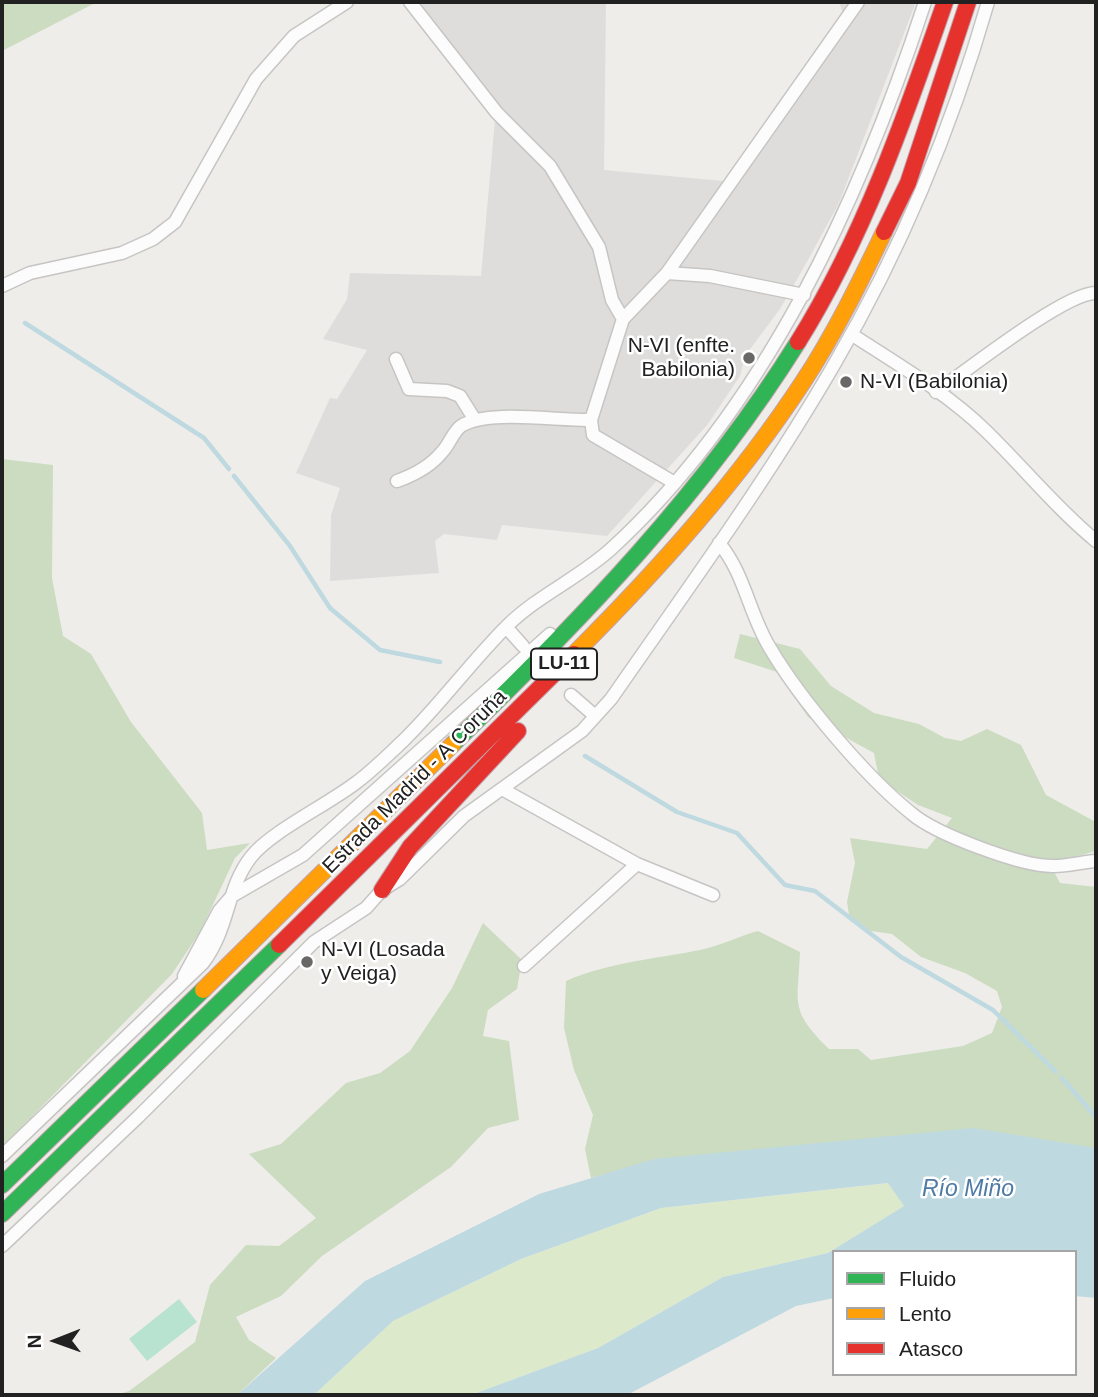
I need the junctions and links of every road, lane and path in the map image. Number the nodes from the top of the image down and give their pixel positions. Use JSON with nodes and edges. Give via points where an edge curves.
{"nodes":[{"id":1,"x":346,"y":2,"type":"edge"},
{"id":2,"x":410,"y":2,"type":"edge"},
{"id":3,"x":858,"y":2,"type":"edge"},
{"id":4,"x":925,"y":2,"type":"edge"},
{"id":5,"x":945,"y":2,"type":"edge"},
{"id":6,"x":968,"y":2,"type":"edge"},
{"id":7,"x":988,"y":2,"type":"edge"},
{"id":8,"x":667,"y":273,"type":"junction"},
{"id":9,"x":2,"y":286,"type":"edge"},
{"id":10,"x":1096,"y":293,"type":"edge"},
{"id":11,"x":804,"y":295,"type":"junction"},
{"id":12,"x":623,"y":319,"type":"junction"},
{"id":13,"x":850,"y":334,"type":"junction"},
{"id":14,"x":396,"y":359,"type":"dead end"},
{"id":15,"x":936,"y":391,"type":"junction"},
{"id":16,"x":460,"y":396,"type":"junction"},
{"id":17,"x":783,"y":410,"type":"junction"},
{"id":18,"x":475,"y":419,"type":"junction"},
{"id":19,"x":591,"y":420,"type":"junction"},
{"id":20,"x":459,"y":427,"type":"junction"},
{"id":21,"x":397,"y":481,"type":"dead end"},
{"id":22,"x":673,"y":482,"type":"junction"},
{"id":23,"x":677,"y":509,"type":"junction"},
{"id":24,"x":1096,"y":541,"type":"edge"},
{"id":25,"x":719,"y":543,"type":"junction"},
{"id":26,"x":506,"y":627,"type":"junction"},
{"id":27,"x":523,"y":646,"type":"dead end"},
{"id":28,"x":571,"y":695,"type":"dead end"},
{"id":29,"x":594,"y":715,"type":"junction"},
{"id":30,"x":502,"y":789,"type":"junction"},
{"id":31,"x":1096,"y":861,"type":"edge"},
{"id":32,"x":637,"y":863,"type":"junction"},
{"id":33,"x":382,"y":890,"type":"junction"},
{"id":34,"x":713,"y":895,"type":"dead end"},
{"id":35,"x":233,"y":896,"type":"junction"},
{"id":36,"x":524,"y":966,"type":"dead end"},
{"id":37,"x":2,"y":1156,"type":"edge"},
{"id":38,"x":2,"y":1185,"type":"edge"},
{"id":39,"x":2,"y":1214,"type":"edge"},
{"id":40,"x":2,"y":1246,"type":"edge"}],
"edges":[{"from":1,"to":9,"type":"street","via":[[294,36],[256,79],[175,222],[153,239],[122,253],[30,273]]},
{"from":2,"to":12,"type":"street","via":[[497,113],[550,166],[599,247],[612,300]]},
{"from":3,"to":8,"type":"street"},
{"from":4,"to":11,"type":"street","via":[[895,94]]},
{"from":5,"to":23,"type":"highway","name":"Estrada Madrid - A Coruña","number":"LU-11","via":[[907,117],[861,226],[801,337],[713,467]]},
{"from":6,"to":17,"type":"highway","name":"Estrada Madrid - A Coruña","number":"LU-11","via":[[908,183],[863,276]]},
{"from":7,"to":13,"type":"street","via":[[941,142],[899,243]]},
{"from":8,"to":11,"type":"street","via":[[710,276]]},
{"from":8,"to":12,"type":"street"},
{"from":10,"to":15,"type":"street","via":[[1058,307]]},
{"from":11,"to":22,"type":"street","via":[[706,443]]},
{"from":12,"to":19,"type":"street"},
{"from":13,"to":15,"type":"street"},
{"from":13,"to":25,"type":"street","via":[[784,446]]},
{"from":14,"to":16,"type":"street","via":[[408,388]]},
{"from":15,"to":24,"type":"street","via":[[984,429]]},
{"from":16,"to":18,"type":"street"},
{"from":16,"to":20,"type":"street"},
{"from":17,"to":33,"type":"highway","via":[[749,468],[707,525],[640,603],[410,847]]},
{"from":17,"to":39,"type":"highway","name":"Estrada Madrid - A Coruña","number":"LU-11","via":[[642,586]]},
{"from":18,"to":19,"type":"street"},
{"from":18,"to":20,"type":"street"},
{"from":19,"to":22,"type":"street","via":[[593,435]]},
{"from":20,"to":21,"type":"street","via":[[441,454],[418,473]]},
{"from":22,"to":26,"type":"street","via":[[611,549]]},
{"from":23,"to":35,"type":"street","via":[[561,624],[370,797],[303,855]]},
{"from":23,"to":38,"type":"highway","name":"Estrada Madrid - A Coruña","number":"LU-11","via":[[593,608]]},
{"from":25,"to":29,"type":"street","via":[[611,699]]},
{"from":25,"to":31,"type":"street","via":[[732,558],[768,646],[782,666],[850,751],[912,815],[958,839],[1028,863],[1053,866]]},
{"from":26,"to":27,"type":"street"},
{"from":26,"to":35,"type":"street","via":[[405,739],[357,782],[252,855],[237,878]]},
{"from":28,"to":29,"type":"street"},
{"from":29,"to":30,"type":"street","via":[[582,731]]},
{"from":30,"to":32,"type":"street"},
{"from":30,"to":33,"type":"street","via":[[464,816],[400,879]]},
{"from":32,"to":34,"type":"street"},
{"from":32,"to":36,"type":"street"},
{"from":33,"to":40,"type":"street","via":[[366,908],[314,942]]},
{"from":35,"to":37,"type":"street","via":[[215,947],[203,963]]}]}
